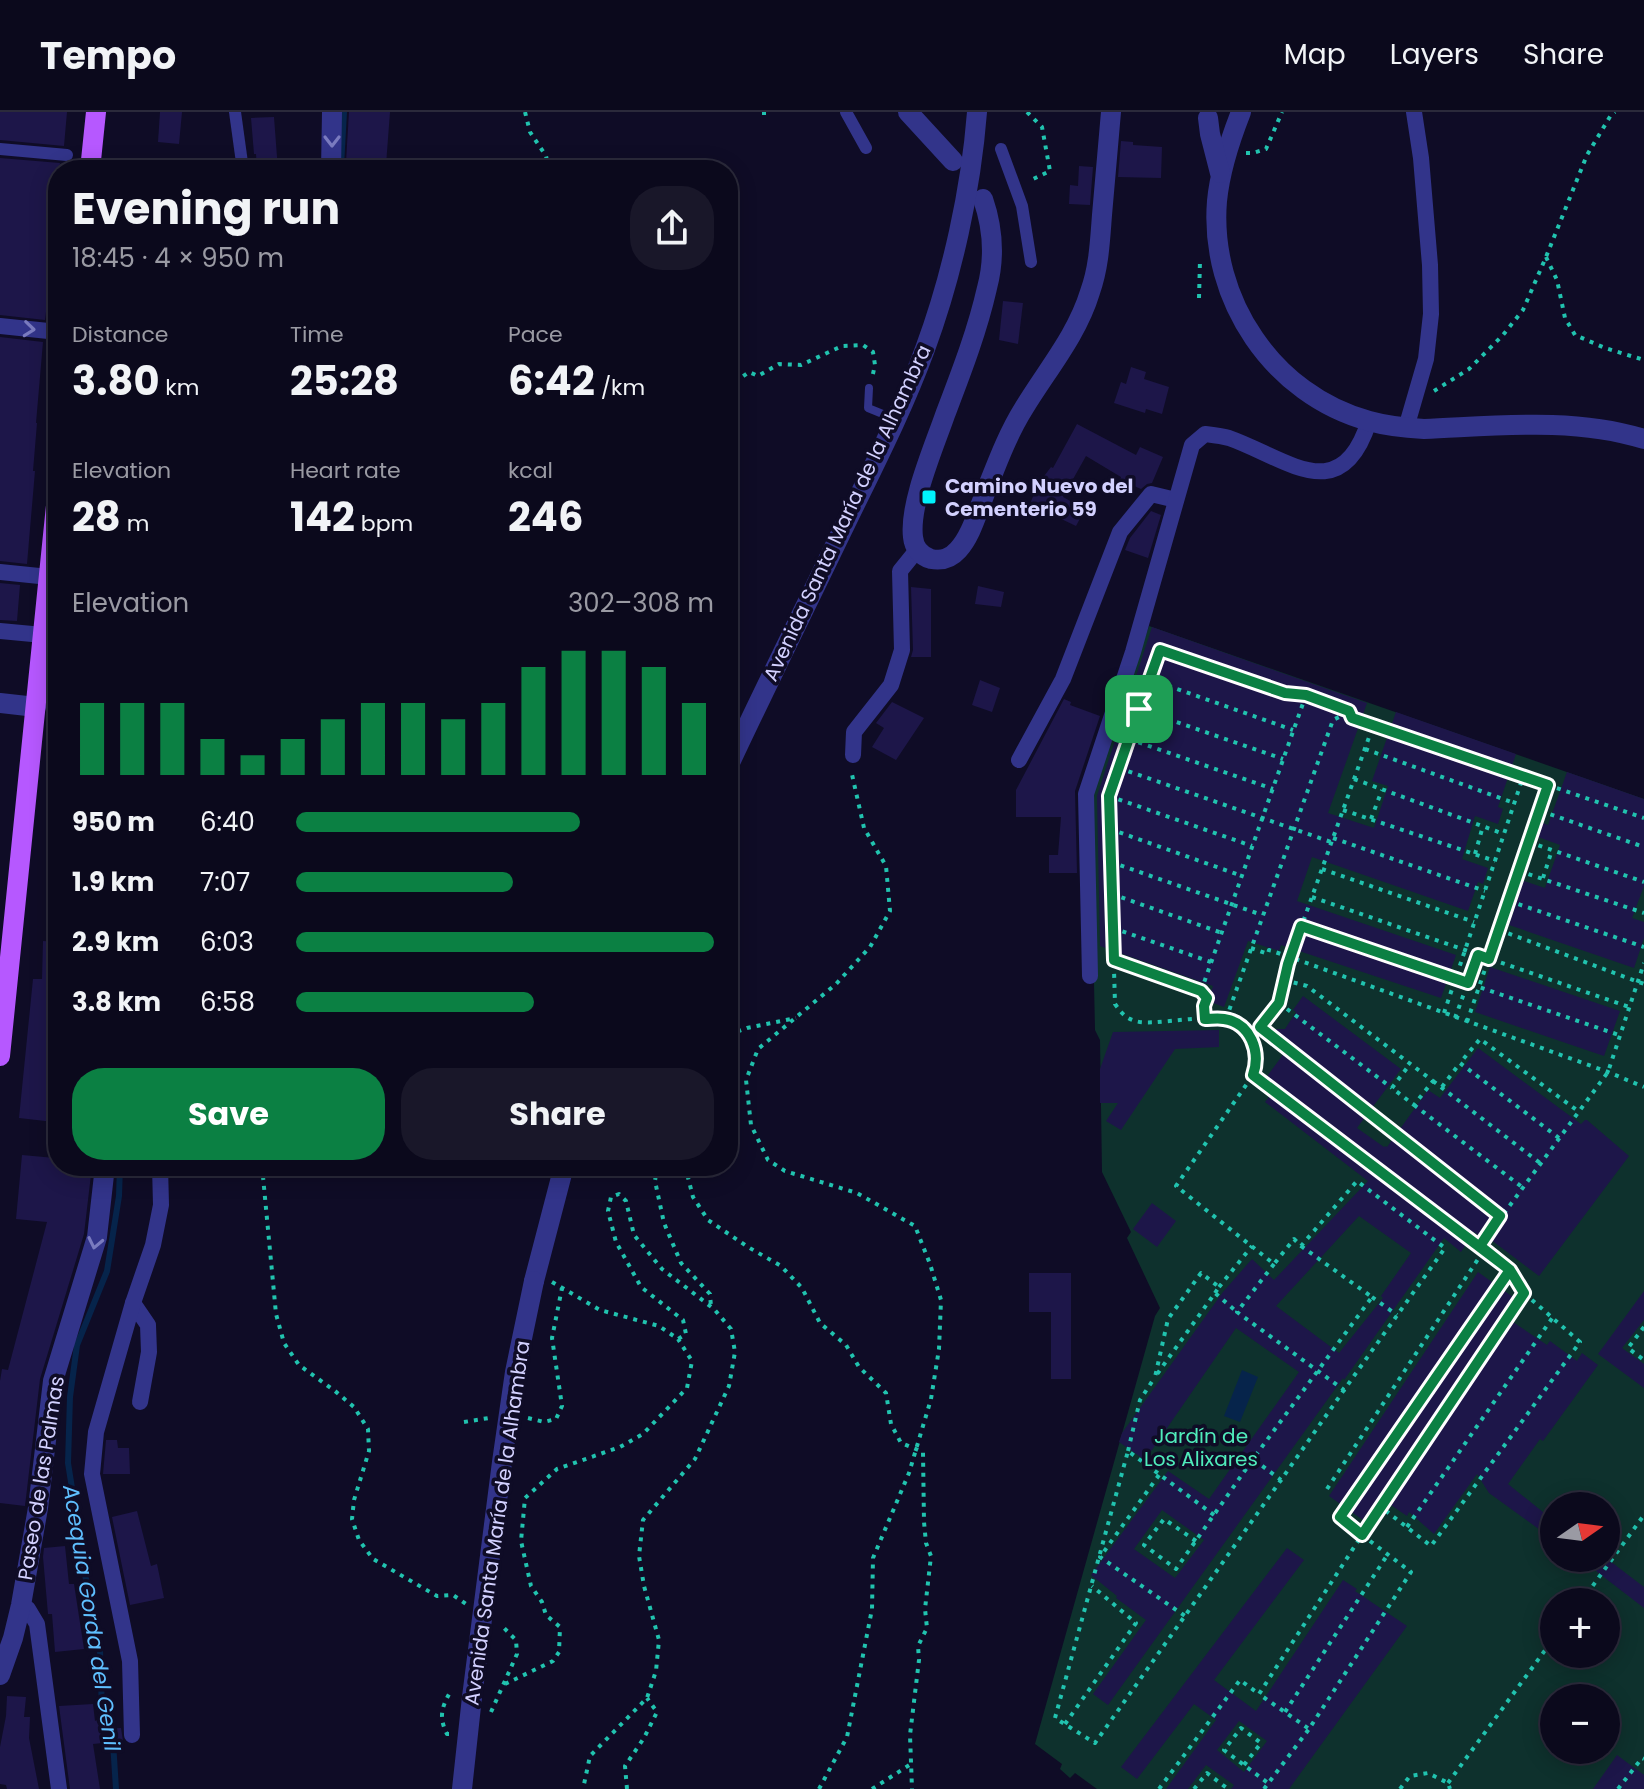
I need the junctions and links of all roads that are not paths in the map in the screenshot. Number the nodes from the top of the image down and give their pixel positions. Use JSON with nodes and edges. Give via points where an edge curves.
{"nodes":[{"id":1,"x":96,"y":112,"type":"edge"},
{"id":2,"x":235,"y":112,"type":"edge"},
{"id":3,"x":332,"y":112,"type":"edge"},
{"id":4,"x":846,"y":112,"type":"edge"},
{"id":5,"x":908,"y":112,"type":"edge"},
{"id":6,"x":977,"y":112,"type":"edge"},
{"id":7,"x":1111,"y":112,"type":"edge"},
{"id":8,"x":1414,"y":112,"type":"edge"},
{"id":9,"x":1206,"y":115,"type":"edge"},
{"id":10,"x":1236,"y":127,"type":"edge"},
{"id":11,"x":866,"y":148,"type":"dead end"},
{"id":12,"x":0,"y":149,"type":"edge"},
{"id":13,"x":1001,"y":149,"type":"dead end"},
{"id":14,"x":67,"y":155,"type":"dead end"},
{"id":15,"x":91,"y":160,"type":"edge"},
{"id":16,"x":242,"y":160,"type":"edge"},
{"id":17,"x":331,"y":160,"type":"edge"},
{"id":18,"x":953,"y":161,"type":"dead end"},
{"id":19,"x":1221,"y":175,"type":"junction"},
{"id":20,"x":983,"y":199,"type":"dead end"},
{"id":21,"x":1031,"y":262,"type":"dead end"},
{"id":22,"x":0,"y":326,"type":"edge"},
{"id":23,"x":48,"y":331,"type":"edge"},
{"id":24,"x":869,"y":388,"type":"road end"},
{"id":25,"x":895,"y":420,"type":"junction"},
{"id":26,"x":1369,"y":421,"type":"junction"},
{"id":27,"x":1406,"y":428,"type":"junction"},
{"id":28,"x":1644,"y":439,"type":"edge"},
{"id":29,"x":1176,"y":500,"type":"junction"},
{"id":30,"x":917,"y":550,"type":"junction"},
{"id":31,"x":0,"y":572,"type":"edge"},
{"id":32,"x":48,"y":577,"type":"edge"},
{"id":33,"x":48,"y":587,"type":"edge"},
{"id":34,"x":0,"y":631,"type":"edge"},
{"id":35,"x":43,"y":635,"type":"junction"},
{"id":36,"x":0,"y":703,"type":"edge"},
{"id":37,"x":36,"y":707,"type":"junction"},
{"id":38,"x":738,"y":746,"type":"edge"},
{"id":39,"x":853,"y":755,"type":"road end"},
{"id":40,"x":1019,"y":760,"type":"dead end"},
{"id":41,"x":1090,"y":976,"type":"dead end"},
{"id":42,"x":0,"y":1056,"type":"edge"},
{"id":43,"x":104,"y":1176,"type":"edge"},
{"id":44,"x":160,"y":1176,"type":"edge"},
{"id":45,"x":561,"y":1176,"type":"edge"},
{"id":46,"x":133,"y":1303,"type":"junction"},
{"id":47,"x":140,"y":1402,"type":"dead end"},
{"id":48,"x":21,"y":1605,"type":"junction"},
{"id":49,"x":0,"y":1675,"type":"edge"},
{"id":50,"x":132,"y":1735,"type":"dead end"},
{"id":51,"x":59,"y":1789,"type":"edge"},
{"id":52,"x":462,"y":1789,"type":"edge"}],
"edges":[{"from":1,"to":15,"type":"main road"},
{"from":2,"to":16,"type":"street"},
{"from":3,"to":17,"type":"street","one_way":true},
{"from":4,"to":11,"type":"street"},
{"from":5,"to":18,"type":"street"},
{"from":6,"to":25,"type":"street","name":"Avenida Santa María de la Alhambra","via":[[942,297]]},
{"from":7,"to":30,"type":"street","via":[[1098,260],[1085,308],[1009,434],[960,548],[941,560]]},
{"from":8,"to":27,"type":"street","via":[[1431,314],[1426,359]]},
{"from":9,"to":10,"type":"street"},
{"from":9,"to":19,"type":"street"},
{"from":10,"to":19,"type":"street"},
{"from":12,"to":14,"type":"street"},
{"from":13,"to":21,"type":"street","via":[[1022,206]]},
{"from":19,"to":26,"type":"street","via":[[1220,255],[1250,334],[1272,362],[1310,394]]},
{"from":20,"to":30,"type":"street","via":[[992,239],[988,287],[918,497],[913,538]]},
{"from":22,"to":23,"type":"street","one_way":true},
{"from":24,"to":25,"type":"lane","via":[[868,408]]},
{"from":25,"to":38,"type":"street","name":"Avenida Santa María de la Alhambra"},
{"from":26,"to":27,"type":"street"},
{"from":26,"to":29,"type":"street","via":[[1352,458],[1336,469],[1316,472],[1205,434],[1192,445]]},
{"from":27,"to":28,"type":"street","via":[[1583,426]]},
{"from":29,"to":40,"type":"street","via":[[1151,494],[1120,532],[1063,679]]},
{"from":29,"to":41,"type":"street","via":[[1086,794]]},
{"from":30,"to":39,"type":"street","via":[[900,571],[902,650],[891,685],[854,732]]},
{"from":31,"to":32,"type":"street"},
{"from":33,"to":35,"type":"main road"},
{"from":34,"to":35,"type":"street"},
{"from":35,"to":37,"type":"main road"},
{"from":36,"to":37,"type":"street"},
{"from":37,"to":42,"type":"main road"},
{"from":43,"to":48,"type":"street","name":"Paseo de las Palmas","one_way":true,"via":[[97,1237],[53,1381]]},
{"from":44,"to":46,"type":"street","via":[[156,1232]]},
{"from":45,"to":52,"type":"street","name":"Avenida Santa María de la Alhambra","bridge":true,"via":[[515,1372]]},
{"from":46,"to":47,"type":"street","via":[[148,1325]]},
{"from":46,"to":50,"type":"street","via":[[96,1432],[92,1474],[130,1661]]},
{"from":48,"to":49,"type":"street","name":"Paseo de las Palmas"},
{"from":48,"to":51,"type":"street","name":"Paseo de las Palmas","via":[[37,1624]]}]}
